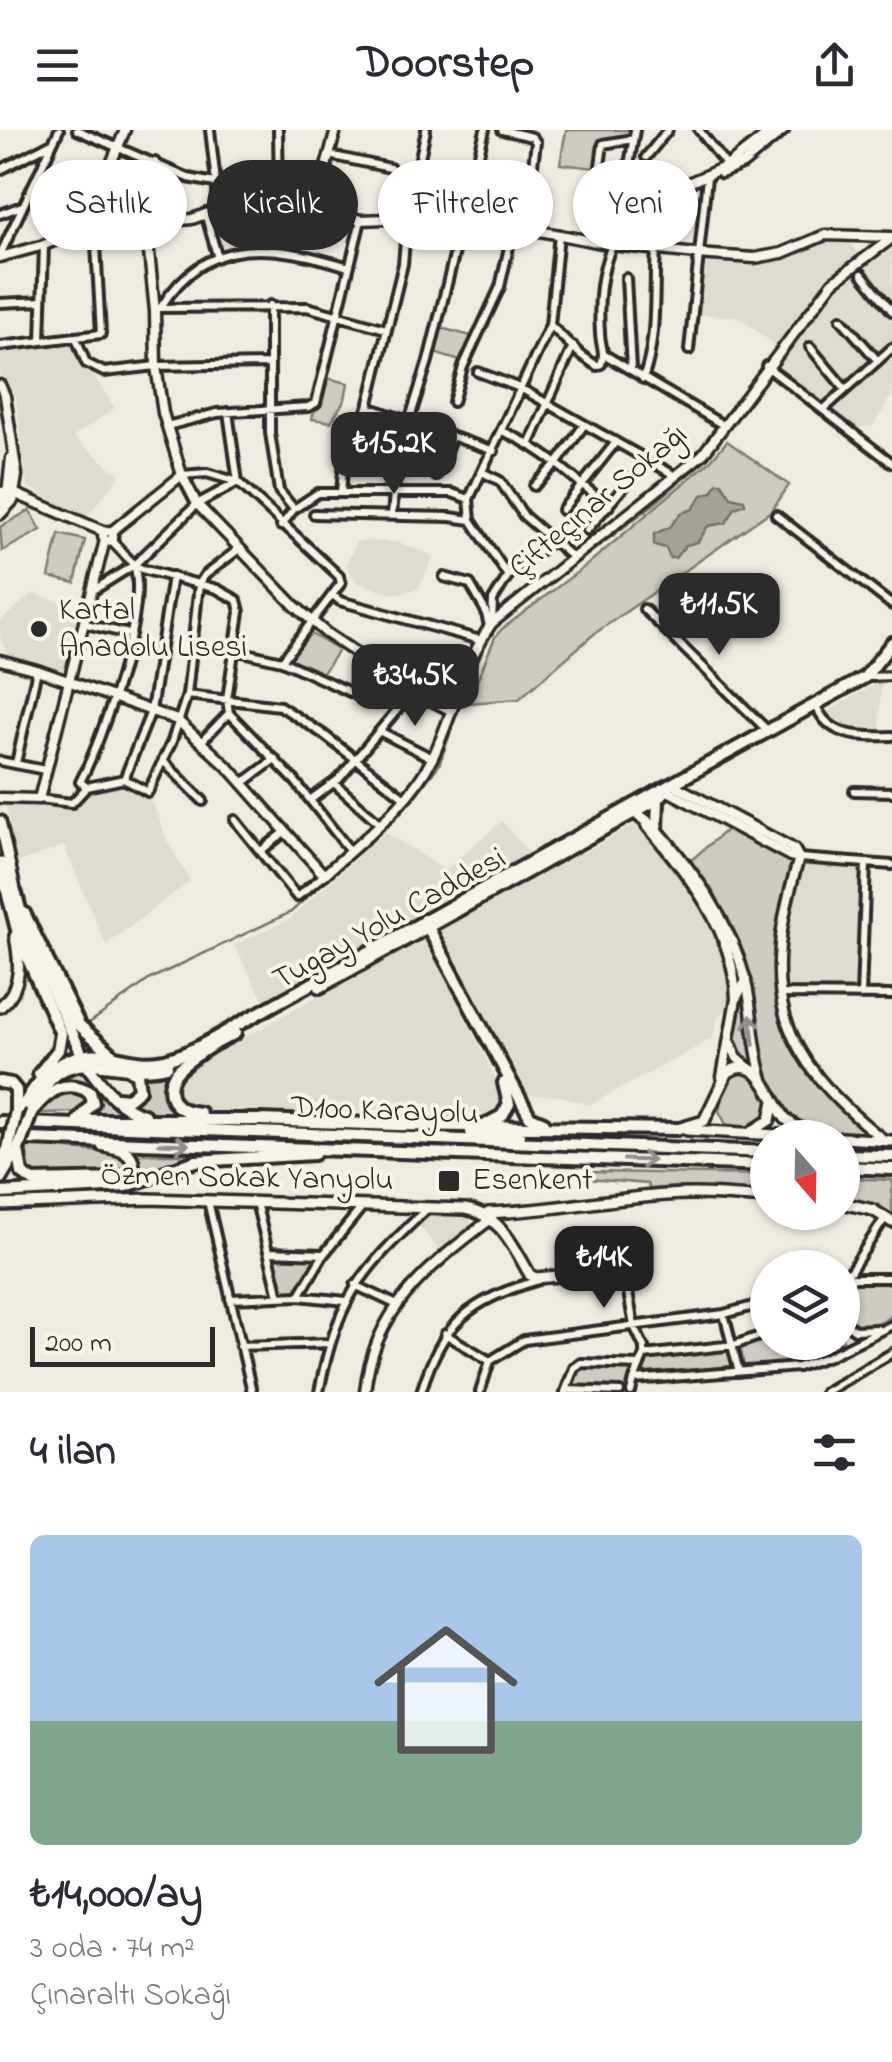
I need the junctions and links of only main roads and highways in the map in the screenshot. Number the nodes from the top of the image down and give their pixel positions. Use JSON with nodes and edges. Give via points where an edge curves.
{"nodes":[{"id":1,"x":6,"y":497,"type":"edge"},
{"id":2,"x":0,"y":514,"type":"edge"},
{"id":3,"x":892,"y":643,"type":"edge"},
{"id":4,"x":666,"y":792,"type":"junction"},
{"id":5,"x":636,"y":812,"type":"junction"},
{"id":6,"x":0,"y":821,"type":"edge"},
{"id":7,"x":0,"y":862,"type":"edge"},
{"id":8,"x":8,"y":892,"type":"edge"},
{"id":9,"x":423,"y":926,"type":"junction"},
{"id":10,"x":0,"y":1006,"type":"edge"},
{"id":11,"x":209,"y":1047,"type":"junction"},
{"id":12,"x":80,"y":1050,"type":"dead end"},
{"id":13,"x":127,"y":1063,"type":"junction"},
{"id":14,"x":89,"y":1068,"type":"dead end"},
{"id":15,"x":0,"y":1082,"type":"edge"},
{"id":16,"x":113,"y":1096,"type":"junction"},
{"id":17,"x":774,"y":1099,"type":"junction"},
{"id":18,"x":714,"y":1104,"type":"junction"},
{"id":19,"x":23,"y":1111,"type":"junction"},
{"id":20,"x":190,"y":1119,"type":"junction"},
{"id":21,"x":78,"y":1120,"type":"junction"},
{"id":22,"x":260,"y":1120,"type":"junction"},
{"id":23,"x":788,"y":1120,"type":"edge"},
{"id":24,"x":0,"y":1122,"type":"edge"},
{"id":25,"x":51,"y":1124,"type":"junction"},
{"id":26,"x":397,"y":1125,"type":"junction"},
{"id":27,"x":482,"y":1126,"type":"junction"},
{"id":28,"x":565,"y":1127,"type":"junction"},
{"id":29,"x":677,"y":1129,"type":"junction"},
{"id":30,"x":742,"y":1133,"type":"junction"},
{"id":31,"x":750,"y":1133,"type":"edge"},
{"id":32,"x":0,"y":1138,"type":"edge"},
{"id":33,"x":860,"y":1139,"type":"edge"},
{"id":34,"x":77,"y":1140,"type":"junction"},
{"id":35,"x":888,"y":1141,"type":"edge"},
{"id":36,"x":574,"y":1144,"type":"junction"},
{"id":37,"x":13,"y":1149,"type":"junction"},
{"id":38,"x":357,"y":1150,"type":"junction"},
{"id":39,"x":750,"y":1151,"type":"edge"},
{"id":40,"x":860,"y":1155,"type":"edge"},
{"id":41,"x":892,"y":1156,"type":"edge"},
{"id":42,"x":0,"y":1163,"type":"edge"},
{"id":43,"x":750,"y":1164,"type":"edge"},
{"id":44,"x":860,"y":1168,"type":"edge"},
{"id":45,"x":892,"y":1169,"type":"edge"},
{"id":46,"x":0,"y":1179,"type":"edge"},
{"id":47,"x":0,"y":1193,"type":"edge"},
{"id":48,"x":750,"y":1197,"type":"edge"},
{"id":49,"x":0,"y":1205,"type":"edge"},
{"id":50,"x":860,"y":1207,"type":"edge"},
{"id":51,"x":489,"y":1216,"type":"junction"},
{"id":52,"x":889,"y":1221,"type":"edge"},
{"id":53,"x":624,"y":1270,"type":"road end"}],
"edges":[{"from":1,"to":2,"type":"main road"},
{"from":3,"to":4,"type":"main road","name":"Tugay Yolu Caddesi","via":[[866,677]]},
{"from":4,"to":5,"type":"main road","name":"Tugay Yolu Caddesi"},
{"from":4,"to":5,"type":"main road","via":[[657,829]]},
{"from":5,"to":9,"type":"main road","name":"Tugay Yolu Caddesi"},
{"from":5,"to":9,"type":"main road","name":"Tugay Yolu Caddesi"},
{"from":6,"to":8,"type":"main road"},
{"from":7,"to":8,"type":"main road"},
{"from":8,"to":10,"type":"main road","via":[[20,962],[15,988]]},
{"from":8,"to":12,"type":"main road"},
{"from":8,"to":13,"type":"main road","via":[[79,1025]]},
{"from":8,"to":19,"type":"main road","via":[[20,940],[61,1034]]},
{"from":9,"to":11,"type":"main road","name":"Tugay Yolu Caddesi"},
{"from":9,"to":13,"type":"main road","name":"Tugay Yolu Caddesi","via":[[182,1053]]},
{"from":9,"to":27,"type":"main road","via":[[508,1090],[505,1112]]},
{"from":9,"to":28,"type":"main road","via":[[530,1117]]},
{"from":11,"to":13,"type":"main road","name":"Tugay Yolu Caddesi","via":[[160,1068]]},
{"from":11,"to":22,"type":"main road","via":[[176,1071],[173,1102],[189,1112]]},
{"from":13,"to":16,"type":"main road","via":[[138,1074],[140,1090],[128,1098]]},
{"from":13,"to":19,"type":"main road","via":[[70,1068]]},
{"from":14,"to":16,"type":"main road"},
{"from":15,"to":19,"type":"main road","via":[[16,1090]]},
{"from":16,"to":20,"type":"main road","via":[[134,1112]]},
{"from":17,"to":18,"type":"main road","via":[[751,1070],[730,1070]]},
{"from":17,"to":23,"type":"main road"},
{"from":17,"to":30,"type":"main road","via":[[768,1124]]},
{"from":18,"to":29,"type":"main road","via":[[704,1121]]},
{"from":18,"to":30,"type":"main road","via":[[720,1125]]},
{"from":19,"to":21,"type":"main road","via":[[54,1089],[76,1086],[90,1092],[93,1103]]},
{"from":19,"to":37,"type":"main road","bridge":true},
{"from":20,"to":21,"type":"main road"},
{"from":20,"to":22,"type":"main road"},
{"from":21,"to":25,"type":"main road"},
{"from":22,"to":26,"type":"main road"},
{"from":24,"to":25,"type":"main road","name":"D100 Karayolu"},
{"from":25,"to":36,"type":"main road","name":"D100 Karayolu"},
{"from":26,"to":27,"type":"main road"},
{"from":26,"to":36,"type":"main road"},
{"from":27,"to":28,"type":"main road"},
{"from":28,"to":29,"type":"main road"},
{"from":29,"to":30,"type":"main road"},
{"from":30,"to":31,"type":"main road"},
{"from":32,"to":34,"type":"main road","name":"D100 Karayolu"},
{"from":33,"to":35,"type":"main road"},
{"from":34,"to":37,"type":"main road","via":[[124,1150],[133,1168],[120,1179],[33,1181],[22,1173]]},
{"from":34,"to":38,"type":"main road","name":"D100 Karayolu","one_way":true},
{"from":36,"to":39,"type":"main road","name":"D100 Karayolu"},
{"from":37,"to":42,"type":"main road"},
{"from":37,"to":46,"type":"main road"},
{"from":38,"to":43,"type":"main road","name":"D100 Karayolu","one_way":true},
{"from":38,"to":47,"type":"main road","via":[[196,1161],[126,1186]]},
{"from":40,"to":41,"type":"main road"},
{"from":44,"to":45,"type":"main road"},
{"from":48,"to":51,"type":"main road","name":"Özmen Sokak Yanyolu","via":[[678,1194]]},
{"from":49,"to":51,"type":"main road","name":"Özmen Sokak Yanyolu","via":[[256,1200],[465,1209]]},
{"from":50,"to":52,"type":"main road"},
{"from":51,"to":53,"type":"main road","via":[[530,1275]]}]}
